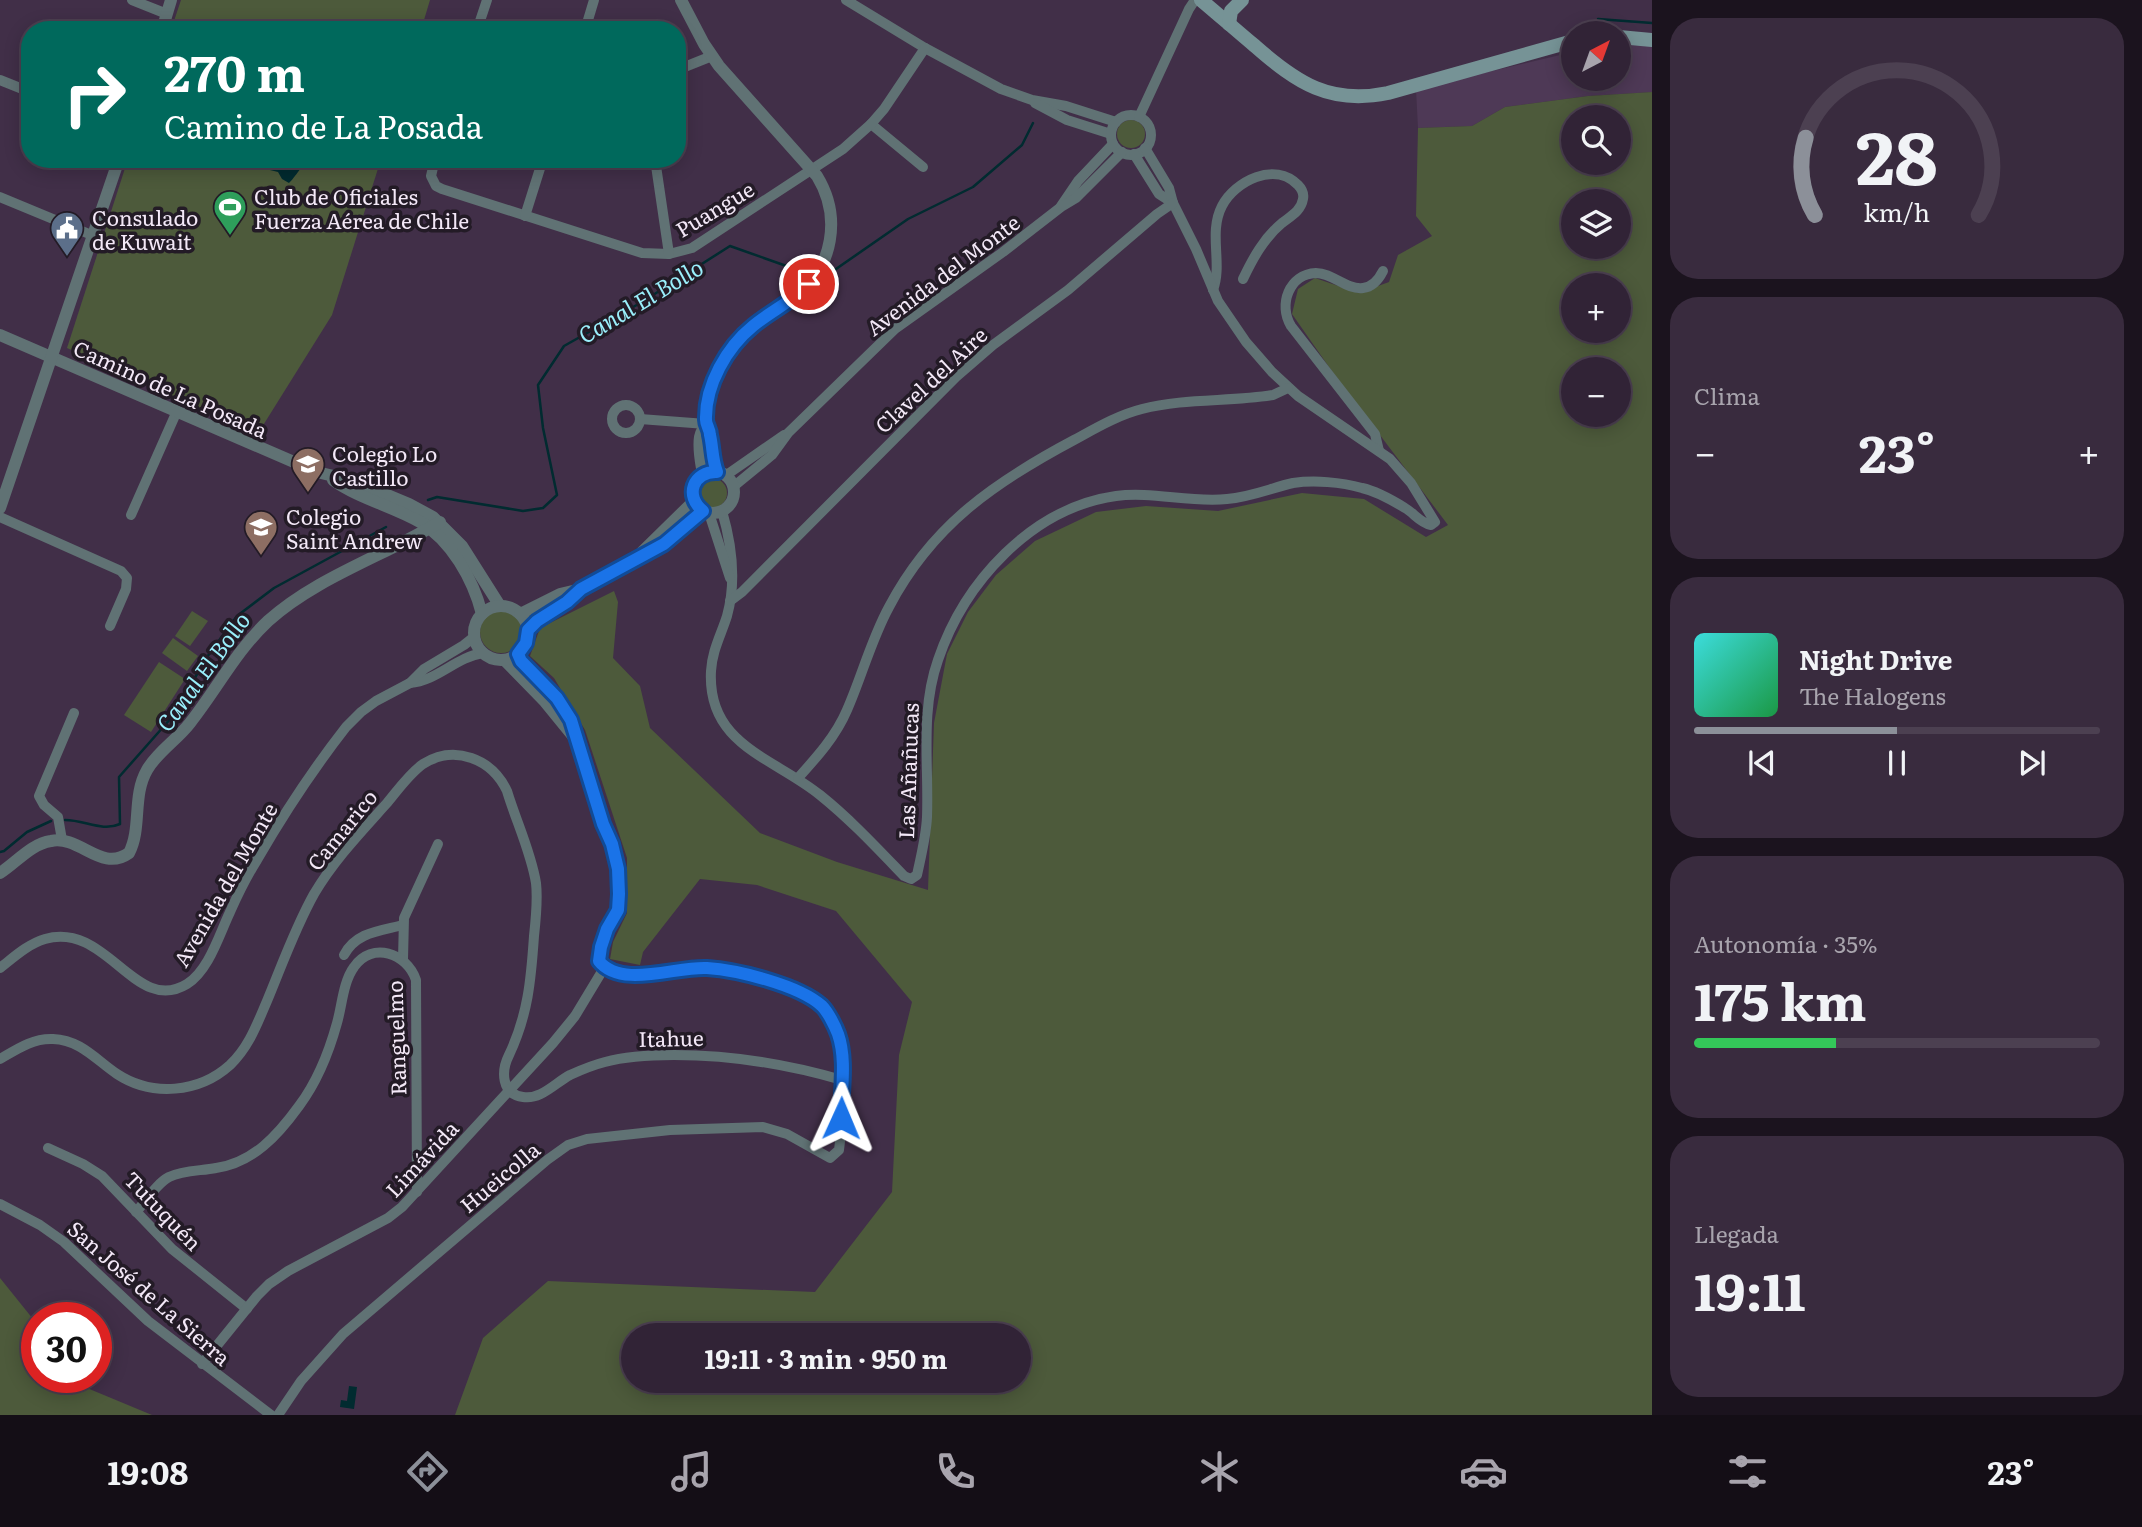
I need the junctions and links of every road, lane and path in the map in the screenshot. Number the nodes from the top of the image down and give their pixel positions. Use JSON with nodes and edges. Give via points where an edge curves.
{"nodes":[{"id":1,"x":132,"y":0,"type":"edge"},
{"id":2,"x":171,"y":0,"type":"edge"},
{"id":3,"x":487,"y":0,"type":"edge"},
{"id":4,"x":594,"y":0,"type":"edge"},
{"id":5,"x":846,"y":0,"type":"edge"},
{"id":6,"x":1195,"y":0,"type":"edge"},
{"id":7,"x":1201,"y":0,"type":"edge"},
{"id":8,"x":1242,"y":0,"type":"edge"},
{"id":9,"x":684,"y":3,"type":"edge"},
{"id":10,"x":167,"y":15,"type":"junction"},
{"id":11,"x":165,"y":21,"type":"edge"},
{"id":12,"x":480,"y":21,"type":"edge"},
{"id":13,"x":587,"y":21,"type":"edge"},
{"id":14,"x":1228,"y":24,"type":"junction"},
{"id":15,"x":1631,"y":38,"type":"edge"},
{"id":16,"x":1652,"y":40,"type":"edge"},
{"id":17,"x":1561,"y":44,"type":"edge"},
{"id":18,"x":925,"y":48,"type":"junction"},
{"id":19,"x":712,"y":56,"type":"junction"},
{"id":20,"x":686,"y":66,"type":"edge"},
{"id":21,"x":0,"y":80,"type":"edge"},
{"id":22,"x":21,"y":88,"type":"edge"},
{"id":23,"x":1031,"y":100,"type":"junction"},
{"id":24,"x":1139,"y":117,"type":"junction"},
{"id":25,"x":1116,"y":122,"type":"junction"},
{"id":26,"x":871,"y":124,"type":"junction"},
{"id":27,"x":1112,"y":139,"type":"junction"},
{"id":28,"x":1145,"y":148,"type":"junction"},
{"id":29,"x":1122,"y":152,"type":"junction"},
{"id":30,"x":1135,"y":154,"type":"junction"},
{"id":31,"x":923,"y":167,"type":"dead end"},
{"id":32,"x":116,"y":168,"type":"edge"},
{"id":33,"x":432,"y":168,"type":"edge"},
{"id":34,"x":540,"y":168,"type":"edge"},
{"id":35,"x":656,"y":168,"type":"edge"},
{"id":36,"x":813,"y":169,"type":"junction"},
{"id":37,"x":0,"y":197,"type":"edge"},
{"id":38,"x":1173,"y":203,"type":"junction"},
{"id":39,"x":1061,"y":207,"type":"junction"},
{"id":40,"x":525,"y":216,"type":"junction"},
{"id":41,"x":94,"y":236,"type":"junction"},
{"id":42,"x":669,"y":254,"type":"junction"},
{"id":43,"x":1383,"y":271,"type":"dead end"},
{"id":44,"x":1243,"y":279,"type":"dead end"},
{"id":45,"x":1213,"y":290,"type":"junction"},
{"id":46,"x":0,"y":335,"type":"edge"},
{"id":47,"x":51,"y":356,"type":"junction"},
{"id":48,"x":1288,"y":388,"type":"junction"},
{"id":49,"x":177,"y":411,"type":"junction"},
{"id":50,"x":640,"y":419,"type":"dead end"},
{"id":51,"x":706,"y":424,"type":"junction"},
{"id":52,"x":788,"y":433,"type":"junction"},
{"id":53,"x":1380,"y":451,"type":"junction"},
{"id":54,"x":703,"y":474,"type":"junction"},
{"id":55,"x":721,"y":474,"type":"junction"},
{"id":56,"x":733,"y":487,"type":"junction"},
{"id":57,"x":0,"y":508,"type":"edge"},
{"id":58,"x":707,"y":509,"type":"junction"},
{"id":59,"x":131,"y":515,"type":"dead end"},
{"id":60,"x":0,"y":517,"type":"edge"},
{"id":61,"x":435,"y":526,"type":"junction"},
{"id":62,"x":581,"y":589,"type":"junction"},
{"id":63,"x":730,"y":601,"type":"junction"},
{"id":64,"x":500,"y":606,"type":"junction"},
{"id":65,"x":482,"y":614,"type":"junction"},
{"id":66,"x":520,"y":614,"type":"junction"},
{"id":67,"x":110,"y":626,"type":"dead end"},
{"id":68,"x":528,"y":630,"type":"junction"},
{"id":69,"x":474,"y":637,"type":"junction"},
{"id":70,"x":483,"y":653,"type":"junction"},
{"id":71,"x":518,"y":654,"type":"junction"},
{"id":72,"x":503,"y":660,"type":"junction"},
{"id":73,"x":410,"y":682,"type":"junction"},
{"id":74,"x":74,"y":713,"type":"dead end"},
{"id":75,"x":576,"y":740,"type":"junction"},
{"id":76,"x":798,"y":778,"type":"junction"},
{"id":77,"x":62,"y":840,"type":"junction"},
{"id":78,"x":438,"y":844,"type":"dead end"},
{"id":79,"x":0,"y":873,"type":"edge"},
{"id":80,"x":403,"y":925,"type":"junction"},
{"id":81,"x":344,"y":955,"type":"dead end"},
{"id":82,"x":402,"y":959,"type":"junction"},
{"id":83,"x":0,"y":968,"type":"edge"},
{"id":84,"x":604,"y":968,"type":"junction"},
{"id":85,"x":0,"y":1059,"type":"edge"},
{"id":86,"x":842,"y":1080,"type":"junction"},
{"id":87,"x":510,"y":1091,"type":"junction"},
{"id":88,"x":48,"y":1148,"type":"dead end"},
{"id":89,"x":417,"y":1192,"type":"junction"},
{"id":90,"x":0,"y":1204,"type":"edge"},
{"id":91,"x":136,"y":1212,"type":"junction"},
{"id":92,"x":247,"y":1309,"type":"junction"},
{"id":93,"x":202,"y":1364,"type":"junction"},
{"id":94,"x":271,"y":1415,"type":"edge"},
{"id":95,"x":278,"y":1415,"type":"edge"}],
"edges":[{"from":1,"to":10,"type":"street"},
{"from":2,"to":10,"type":"street"},
{"from":3,"to":12,"type":"street"},
{"from":4,"to":13,"type":"street"},
{"from":5,"to":18,"type":"street"},
{"from":6,"to":24,"type":"street"},
{"from":7,"to":14,"type":"main road"},
{"from":8,"to":14,"type":"main road","via":[[1231,10]]},
{"from":9,"to":19,"type":"street"},
{"from":10,"to":11,"type":"street"},
{"from":14,"to":17,"type":"main road","via":[[1298,80],[1352,97],[1424,84]]},
{"from":15,"to":16,"type":"main road"},
{"from":18,"to":23,"type":"street","via":[[980,80]]},
{"from":18,"to":26,"type":"street","name":"Puangue"},
{"from":19,"to":20,"type":"street"},
{"from":19,"to":36,"type":"street"},
{"from":21,"to":22,"type":"street"},
{"from":23,"to":25,"type":"street"},
{"from":23,"to":27,"type":"street"},
{"from":24,"to":25,"type":"street","via":[[1124,116]]},
{"from":24,"to":28,"type":"street","via":[[1150,131]]},
{"from":25,"to":27,"type":"street"},
{"from":26,"to":31,"type":"street"},
{"from":26,"to":36,"type":"street","name":"Puangue"},
{"from":27,"to":29,"type":"street"},
{"from":27,"to":39,"type":"street","name":"Avenida del Monte"},
{"from":28,"to":30,"type":"street"},
{"from":28,"to":38,"type":"street"},
{"from":29,"to":30,"type":"street"},
{"from":29,"to":39,"type":"street","name":"Avenida del Monte","via":[[1085,191]]},
{"from":30,"to":38,"type":"street","via":[[1159,194]]},
{"from":32,"to":41,"type":"street"},
{"from":33,"to":40,"type":"street","name":"Puangue","via":[[432,180],[442,189]]},
{"from":34,"to":40,"type":"street"},
{"from":35,"to":42,"type":"street"},
{"from":36,"to":42,"type":"street","name":"Puangue","via":[[705,240]]},
{"from":36,"to":51,"type":"street","via":[[830,206],[832,231],[826,257],[804,290],[753,325],[733,346],[714,383]]},
{"from":37,"to":41,"type":"street"},
{"from":38,"to":45,"type":"street"},
{"from":38,"to":63,"type":"street","name":"Clavel del Aire","via":[[956,377]]},
{"from":39,"to":52,"type":"street","name":"Avenida del Monte","via":[[895,329]]},
{"from":40,"to":42,"type":"street","name":"Puangue","via":[[642,253]]},
{"from":41,"to":47,"type":"street"},
{"from":43,"to":53,"type":"street","via":[[1372,285],[1361,288],[1324,274],[1307,275],[1293,284],[1284,304],[1291,326],[1375,434]]},
{"from":44,"to":45,"type":"street","via":[[1266,239],[1298,211],[1303,198],[1292,179],[1258,177],[1242,184],[1226,200],[1216,226]]},
{"from":45,"to":48,"type":"street","via":[[1246,342]]},
{"from":46,"to":47,"type":"street","name":"Camino de La Posada"},
{"from":47,"to":49,"type":"street","name":"Camino de La Posada"},
{"from":47,"to":57,"type":"street"},
{"from":48,"to":53,"type":"street"},
{"from":48,"to":76,"type":"street","via":[[1273,395],[1132,412],[1025,466],[978,499],[934,542],[901,586],[876,633],[842,720]]},
{"from":49,"to":59,"type":"street"},
{"from":49,"to":61,"type":"street","name":"Camino de La Posada","via":[[327,476],[354,481],[422,510]]},
{"from":50,"to":51,"type":"street"},
{"from":51,"to":54,"type":"street","via":[[700,439]]},
{"from":51,"to":55,"type":"street"},
{"from":52,"to":55,"type":"street","name":"Avenida del Monte"},
{"from":52,"to":56,"type":"street","name":"Avenida del Monte","via":[[772,455]]},
{"from":53,"to":76,"type":"street","name":"Las Añañucas","via":[[1406,476],[1435,522],[1431,525],[1363,488],[1338,483],[1294,483],[1226,499],[1116,496],[1076,506],[1030,534],[989,570],[962,607],[938,660],[928,699],[927,818],[917,875],[911,879]]},
{"from":54,"to":55,"type":"street"},
{"from":54,"to":58,"type":"street","via":[[693,485]]},
{"from":55,"to":56,"type":"street"},
{"from":56,"to":58,"type":"street","via":[[731,503]]},
{"from":58,"to":62,"type":"street","via":[[637,558]]},
{"from":58,"to":63,"type":"street","via":[[731,582]]},
{"from":60,"to":67,"type":"street","via":[[121,571],[127,578],[126,589]]},
{"from":61,"to":64,"type":"street","name":"Camino de La Posada","via":[[461,546]]},
{"from":61,"to":65,"type":"street","name":"Camino de La Posada","via":[[462,568]]},
{"from":61,"to":77,"type":"street","via":[[307,592],[257,632],[190,723],[148,768],[138,796],[129,853],[106,860]]},
{"from":62,"to":66,"type":"street"},
{"from":62,"to":68,"type":"street"},
{"from":63,"to":76,"type":"street","via":[[712,663],[717,711],[745,747]]},
{"from":64,"to":65,"type":"street"},
{"from":64,"to":66,"type":"street"},
{"from":65,"to":69,"type":"street"},
{"from":66,"to":68,"type":"street"},
{"from":68,"to":71,"type":"street"},
{"from":69,"to":70,"type":"street"},
{"from":69,"to":73,"type":"street","name":"Avenida del Monte"},
{"from":70,"to":72,"type":"street"},
{"from":70,"to":73,"type":"street","name":"Avenida del Monte","via":[[428,679]]},
{"from":71,"to":72,"type":"street"},
{"from":71,"to":75,"type":"street","via":[[563,705]]},
{"from":72,"to":75,"type":"street"},
{"from":73,"to":83,"type":"street","name":"Avenida del Monte","via":[[368,706],[340,735],[267,842],[203,967],[186,985],[149,988],[94,946],[70,937],[38,941]]},
{"from":74,"to":77,"type":"street","via":[[39,796],[58,817]]},
{"from":75,"to":84,"type":"street","via":[[618,869],[618,910],[607,929],[599,961]]},
{"from":77,"to":79,"type":"street","via":[[37,845]]},
{"from":78,"to":80,"type":"street"},
{"from":80,"to":81,"type":"street","via":[[361,937]]},
{"from":80,"to":82,"type":"street"},
{"from":82,"to":89,"type":"street","name":"Ranguelmo","via":[[416,985]]},
{"from":82,"to":91,"type":"street","name":"Ranguelmo","via":[[375,953],[353,968],[318,1074],[300,1105],[269,1142],[237,1163],[171,1176]]},
{"from":84,"to":86,"type":"street","via":[[633,976],[704,968],[741,973],[804,995],[822,1007],[838,1033]]},
{"from":84,"to":87,"type":"street","name":"Limávida","via":[[564,1030]]},
{"from":85,"to":87,"type":"street","name":"Camarico","via":[[32,1042],[53,1039],[83,1047],[124,1078],[151,1087],[190,1087],[218,1074],[250,1039],[306,909],[334,864],[418,768],[456,755],[483,763],[501,780],[536,884],[529,997],[503,1069]]},
{"from":86,"to":87,"type":"street","name":"Itahue","via":[[746,1059],[654,1055],[592,1066],[533,1097]]},
{"from":86,"to":95,"type":"street","name":"Hueicolla","via":[[839,1150],[830,1157],[763,1127],[614,1135],[568,1145],[343,1334]]},
{"from":87,"to":89,"type":"street","name":"Limávida"},
{"from":88,"to":91,"type":"street","name":"Tutuquén","via":[[96,1171]]},
{"from":89,"to":92,"type":"street","name":"Limávida","via":[[388,1218],[278,1277]]},
{"from":90,"to":93,"type":"street","name":"San José de La Sierra","via":[[64,1242]]},
{"from":91,"to":92,"type":"street","name":"Tutuquén","via":[[172,1249]]},
{"from":92,"to":93,"type":"street","name":"Limávida"},
{"from":93,"to":94,"type":"street","name":"San José de La Sierra"}]}
